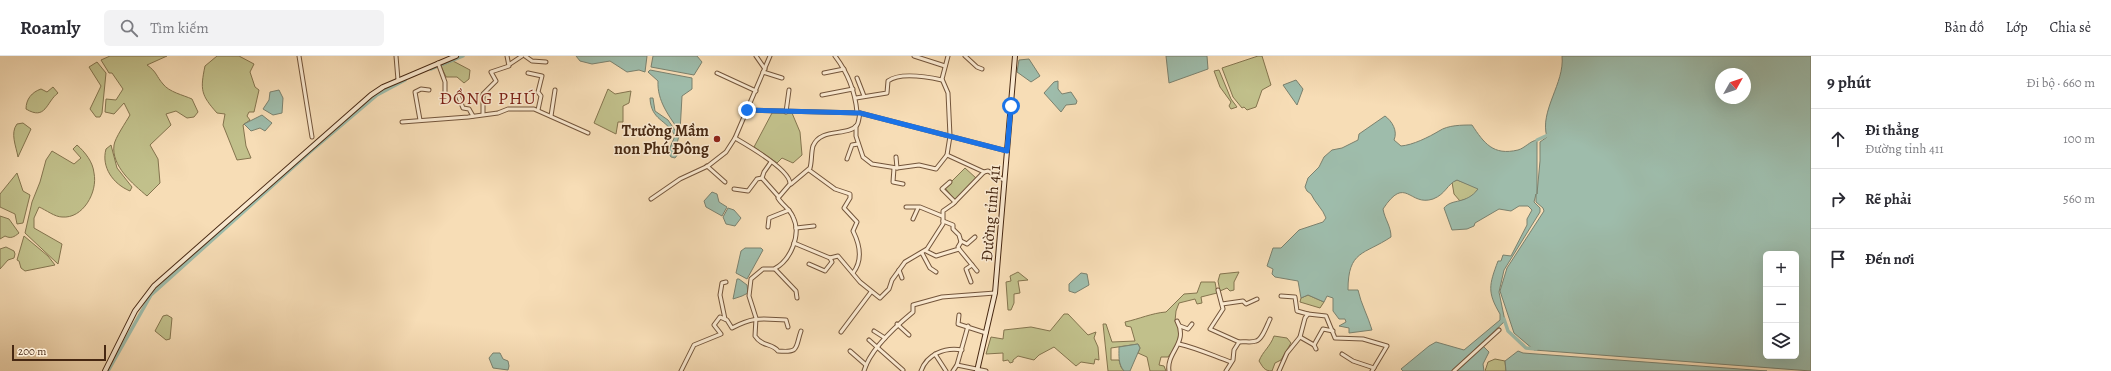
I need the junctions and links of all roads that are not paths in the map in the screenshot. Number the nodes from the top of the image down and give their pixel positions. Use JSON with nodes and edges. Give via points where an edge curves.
{"nodes":[{"id":1,"x":299,"y":56,"type":"edge"},
{"id":2,"x":396,"y":56,"type":"edge"},
{"id":3,"x":456,"y":56,"type":"edge"},
{"id":4,"x":507,"y":56,"type":"edge"},
{"id":5,"x":523,"y":56,"type":"edge"},
{"id":6,"x":756,"y":56,"type":"edge"},
{"id":7,"x":770,"y":56,"type":"edge"},
{"id":8,"x":834,"y":56,"type":"edge"},
{"id":9,"x":914,"y":56,"type":"edge"},
{"id":10,"x":948,"y":56,"type":"edge"},
{"id":11,"x":965,"y":56,"type":"edge"},
{"id":12,"x":1015,"y":56,"type":"edge"},
{"id":13,"x":546,"y":62,"type":"dead end"},
{"id":14,"x":439,"y":64,"type":"junction"},
{"id":15,"x":510,"y":64,"type":"junction"},
{"id":16,"x":945,"y":66,"type":"junction"},
{"id":17,"x":844,"y":69,"type":"junction"},
{"id":18,"x":982,"y":69,"type":"dead end"},
{"id":19,"x":764,"y":70,"type":"junction"},
{"id":20,"x":528,"y":73,"type":"dead end"},
{"id":21,"x":717,"y":73,"type":"dead end"},
{"id":22,"x":824,"y":73,"type":"dead end"},
{"id":23,"x":782,"y":78,"type":"dead end"},
{"id":24,"x":857,"y":78,"type":"dead end"},
{"id":25,"x":398,"y":80,"type":"junction"},
{"id":26,"x":942,"y":80,"type":"junction"},
{"id":27,"x":853,"y":89,"type":"junction"},
{"id":28,"x":429,"y":90,"type":"dead end"},
{"id":29,"x":555,"y":90,"type":"dead end"},
{"id":30,"x":789,"y":90,"type":"dead end"},
{"id":31,"x":756,"y":91,"type":"junction"},
{"id":32,"x":445,"y":93,"type":"dead end"},
{"id":33,"x":458,"y":95,"type":"dead end"},
{"id":34,"x":822,"y":95,"type":"dead end"},
{"id":35,"x":864,"y":96,"type":"junction"},
{"id":36,"x":856,"y":98,"type":"junction"},
{"id":37,"x":538,"y":110,"type":"junction"},
{"id":38,"x":747,"y":110,"type":"junction"},
{"id":39,"x":786,"y":112,"type":"junction"},
{"id":40,"x":859,"y":112,"type":"junction"},
{"id":41,"x":483,"y":114,"type":"junction"},
{"id":42,"x":472,"y":116,"type":"junction"},
{"id":43,"x":551,"y":116,"type":"junction"},
{"id":44,"x":420,"y":120,"type":"junction"},
{"id":45,"x":402,"y":122,"type":"dead end"},
{"id":46,"x":856,"y":126,"type":"junction"},
{"id":47,"x":588,"y":133,"type":"dead end"},
{"id":48,"x":950,"y":136,"type":"junction"},
{"id":49,"x":312,"y":137,"type":"dead end"},
{"id":50,"x":735,"y":138,"type":"junction"},
{"id":51,"x":858,"y":144,"type":"junction"},
{"id":52,"x":1007,"y":151,"type":"junction"},
{"id":53,"x":947,"y":155,"type":"junction"},
{"id":54,"x":896,"y":157,"type":"dead end"},
{"id":55,"x":847,"y":159,"type":"dead end"},
{"id":56,"x":771,"y":162,"type":"junction"},
{"id":57,"x":707,"y":166,"type":"junction"},
{"id":58,"x":895,"y":168,"type":"junction"},
{"id":59,"x":809,"y":170,"type":"junction"},
{"id":60,"x":984,"y":172,"type":"junction"},
{"id":61,"x":762,"y":178,"type":"junction"},
{"id":62,"x":1004,"y":180,"type":"junction"},
{"id":63,"x":725,"y":182,"type":"dead end"},
{"id":64,"x":950,"y":182,"type":"dead end"},
{"id":65,"x":790,"y":184,"type":"junction"},
{"id":66,"x":903,"y":184,"type":"dead end"},
{"id":67,"x":734,"y":189,"type":"dead end"},
{"id":68,"x":778,"y":196,"type":"junction"},
{"id":69,"x":650,"y":199,"type":"dead end"},
{"id":70,"x":955,"y":202,"type":"junction"},
{"id":71,"x":906,"y":207,"type":"dead end"},
{"id":72,"x":918,"y":208,"type":"junction"},
{"id":73,"x":789,"y":210,"type":"junction"},
{"id":74,"x":942,"y":216,"type":"junction"},
{"id":75,"x":913,"y":219,"type":"dead end"},
{"id":76,"x":943,"y":220,"type":"junction"},
{"id":77,"x":814,"y":226,"type":"dead end"},
{"id":78,"x":768,"y":227,"type":"dead end"},
{"id":79,"x":796,"y":228,"type":"junction"},
{"id":80,"x":975,"y":237,"type":"dead end"},
{"id":81,"x":960,"y":241,"type":"junction"},
{"id":82,"x":794,"y":243,"type":"junction"},
{"id":83,"x":959,"y":249,"type":"junction"},
{"id":84,"x":926,"y":251,"type":"junction"},
{"id":85,"x":922,"y":253,"type":"junction"},
{"id":86,"x":830,"y":258,"type":"junction"},
{"id":87,"x":810,"y":264,"type":"dead end"},
{"id":88,"x":972,"y":265,"type":"junction"},
{"id":89,"x":775,"y":269,"type":"junction"},
{"id":90,"x":899,"y":270,"type":"junction"},
{"id":91,"x":976,"y":271,"type":"dead end"},
{"id":92,"x":936,"y":272,"type":"dead end"},
{"id":93,"x":852,"y":273,"type":"junction"},
{"id":94,"x":902,"y":278,"type":"dead end"},
{"id":95,"x":726,"y":282,"type":"dead end"},
{"id":96,"x":972,"y":282,"type":"dead end"},
{"id":97,"x":1218,"y":290,"type":"dead end"},
{"id":98,"x":871,"y":292,"type":"junction"},
{"id":99,"x":995,"y":293,"type":"junction"},
{"id":100,"x":1281,"y":296,"type":"dead end"},
{"id":101,"x":797,"y":298,"type":"dead end"},
{"id":102,"x":1257,"y":299,"type":"dead end"},
{"id":103,"x":1222,"y":304,"type":"junction"},
{"id":104,"x":1308,"y":314,"type":"junction"},
{"id":105,"x":959,"y":315,"type":"dead end"},
{"id":106,"x":756,"y":318,"type":"junction"},
{"id":107,"x":726,"y":319,"type":"junction"},
{"id":108,"x":1270,"y":319,"type":"dead end"},
{"id":109,"x":1177,"y":321,"type":"dead end"},
{"id":110,"x":898,"y":324,"type":"junction"},
{"id":111,"x":1192,"y":324,"type":"dead end"},
{"id":112,"x":968,"y":326,"type":"junction"},
{"id":113,"x":1180,"y":326,"type":"junction"},
{"id":114,"x":788,"y":327,"type":"dead end"},
{"id":115,"x":874,"y":330,"type":"dead end"},
{"id":116,"x":1499,"y":330,"type":"dead end"},
{"id":117,"x":801,"y":331,"type":"dead end"},
{"id":118,"x":1333,"y":331,"type":"junction"},
{"id":119,"x":841,"y":332,"type":"dead end"},
{"id":120,"x":986,"y":333,"type":"junction"},
{"id":121,"x":909,"y":334,"type":"dead end"},
{"id":122,"x":884,"y":338,"type":"junction"},
{"id":123,"x":1300,"y":338,"type":"junction"},
{"id":124,"x":869,"y":340,"type":"dead end"},
{"id":125,"x":1239,"y":342,"type":"junction"},
{"id":126,"x":1179,"y":344,"type":"junction"},
{"id":127,"x":1314,"y":345,"type":"junction"},
{"id":128,"x":878,"y":347,"type":"junction"},
{"id":129,"x":1316,"y":349,"type":"dead end"},
{"id":130,"x":962,"y":350,"type":"junction"},
{"id":131,"x":850,"y":351,"type":"dead end"},
{"id":132,"x":935,"y":354,"type":"junction"},
{"id":133,"x":1342,"y":354,"type":"dead end"},
{"id":134,"x":1231,"y":362,"type":"junction"},
{"id":135,"x":866,"y":364,"type":"junction"},
{"id":136,"x":958,"y":365,"type":"junction"},
{"id":137,"x":903,"y":370,"type":"edge"},
{"id":138,"x":977,"y":370,"type":"edge"},
{"id":139,"x":1374,"y":370,"type":"edge"},
{"id":140,"x":105,"y":371,"type":"edge"},
{"id":141,"x":682,"y":371,"type":"edge"},
{"id":142,"x":864,"y":371,"type":"edge"},
{"id":143,"x":920,"y":371,"type":"edge"},
{"id":144,"x":946,"y":371,"type":"edge"},
{"id":145,"x":953,"y":371,"type":"edge"},
{"id":146,"x":986,"y":371,"type":"edge"},
{"id":147,"x":1169,"y":371,"type":"edge"},
{"id":148,"x":1226,"y":371,"type":"edge"},
{"id":149,"x":1279,"y":371,"type":"edge"},
{"id":150,"x":1454,"y":371,"type":"edge"}],
"edges":[{"from":1,"to":49,"type":"street"},
{"from":2,"to":25,"type":"street"},
{"from":3,"to":14,"type":"main road"},
{"from":4,"to":15,"type":"street"},
{"from":5,"to":13,"type":"street","via":[[532,61]]},
{"from":5,"to":15,"type":"street"},
{"from":6,"to":19,"type":"street"},
{"from":7,"to":19,"type":"street"},
{"from":8,"to":17,"type":"street"},
{"from":9,"to":16,"type":"street"},
{"from":10,"to":16,"type":"street"},
{"from":11,"to":18,"type":"street"},
{"from":12,"to":52,"type":"main road","name":"Đường tỉnh 411"},
{"from":14,"to":25,"type":"main road"},
{"from":14,"to":32,"type":"street","via":[[445,82]]},
{"from":15,"to":41,"type":"street","via":[[491,72],[496,81],[483,94]]},
{"from":16,"to":26,"type":"street"},
{"from":17,"to":22,"type":"street"},
{"from":17,"to":27,"type":"street"},
{"from":19,"to":23,"type":"street"},
{"from":19,"to":31,"type":"street"},
{"from":20,"to":37,"type":"street","via":[[542,76],[538,92],[541,96]]},
{"from":21,"to":31,"type":"street"},
{"from":24,"to":35,"type":"street"},
{"from":25,"to":140,"type":"main road","via":[[371,95],[154,286],[135,310]]},
{"from":26,"to":35,"type":"street","via":[[926,76],[899,76],[888,81],[887,93]]},
{"from":26,"to":48,"type":"street","via":[[948,91]]},
{"from":27,"to":34,"type":"street"},
{"from":27,"to":36,"type":"street"},
{"from":28,"to":44,"type":"street","via":[[421,89],[415,92]]},
{"from":29,"to":43,"type":"street"},
{"from":30,"to":39,"type":"street"},
{"from":31,"to":38,"type":"street"},
{"from":33,"to":42,"type":"street","via":[[463,108],[469,109]]},
{"from":35,"to":36,"type":"street"},
{"from":36,"to":40,"type":"street"},
{"from":37,"to":41,"type":"street","via":[[508,109]]},
{"from":37,"to":43,"type":"street"},
{"from":38,"to":39,"type":"street"},
{"from":38,"to":50,"type":"street"},
{"from":39,"to":40,"type":"street"},
{"from":40,"to":46,"type":"street"},
{"from":40,"to":48,"type":"street"},
{"from":41,"to":42,"type":"street"},
{"from":42,"to":44,"type":"street"},
{"from":43,"to":47,"type":"street"},
{"from":44,"to":45,"type":"street"},
{"from":46,"to":51,"type":"street"},
{"from":46,"to":59,"type":"street","via":[[850,130],[829,134],[816,142]]},
{"from":48,"to":52,"type":"street"},
{"from":48,"to":53,"type":"street"},
{"from":50,"to":56,"type":"street"},
{"from":50,"to":57,"type":"street","via":[[724,154]]},
{"from":51,"to":55,"type":"street","via":[[852,145]]},
{"from":51,"to":58,"type":"street","via":[[867,162]]},
{"from":52,"to":62,"type":"main road","name":"Đường tỉnh 411"},
{"from":53,"to":58,"type":"street","via":[[936,169],[919,165]]},
{"from":53,"to":60,"type":"street"},
{"from":54,"to":58,"type":"street"},
{"from":56,"to":61,"type":"street"},
{"from":56,"to":65,"type":"street","via":[[785,173]]},
{"from":57,"to":63,"type":"street"},
{"from":57,"to":69,"type":"street","via":[[680,179]]},
{"from":58,"to":66,"type":"street","via":[[893,182]]},
{"from":59,"to":65,"type":"street"},
{"from":59,"to":93,"type":"street","via":[[835,189],[850,194],[844,208],[857,222],[853,231],[858,238],[860,256],[859,266]]},
{"from":60,"to":62,"type":"street","via":[[988,171]]},
{"from":60,"to":70,"type":"street"},
{"from":61,"to":67,"type":"street","via":[[757,179],[748,191]]},
{"from":61,"to":68,"type":"street"},
{"from":62,"to":99,"type":"main road","name":"Đường tỉnh 411"},
{"from":64,"to":70,"type":"street","via":[[942,189]]},
{"from":65,"to":68,"type":"street"},
{"from":68,"to":73,"type":"street","via":[[780,202]]},
{"from":70,"to":74,"type":"street","via":[[943,211]]},
{"from":71,"to":72,"type":"street"},
{"from":72,"to":74,"type":"street"},
{"from":72,"to":75,"type":"street"},
{"from":73,"to":78,"type":"street","via":[[769,218]]},
{"from":73,"to":79,"type":"street"},
{"from":74,"to":76,"type":"street"},
{"from":76,"to":81,"type":"street","via":[[953,225]]},
{"from":76,"to":84,"type":"street"},
{"from":77,"to":79,"type":"street"},
{"from":79,"to":82,"type":"street"},
{"from":80,"to":81,"type":"street","via":[[967,244]]},
{"from":81,"to":83,"type":"street"},
{"from":82,"to":86,"type":"street"},
{"from":82,"to":89,"type":"street","via":[[786,258]]},
{"from":83,"to":84,"type":"street","via":[[936,256]]},
{"from":83,"to":88,"type":"street"},
{"from":84,"to":85,"type":"street"},
{"from":85,"to":90,"type":"street","via":[[905,262]]},
{"from":85,"to":92,"type":"street","via":[[930,268]]},
{"from":86,"to":87,"type":"street","via":[[832,263],[825,271]]},
{"from":86,"to":93,"type":"street","via":[[838,256]]},
{"from":88,"to":91,"type":"street"},
{"from":88,"to":96,"type":"street","via":[[966,269]]},
{"from":89,"to":101,"type":"street","via":[[797,292]]},
{"from":89,"to":106,"type":"street","via":[[763,269],[751,279],[749,296]]},
{"from":90,"to":94,"type":"street"},
{"from":90,"to":98,"type":"street","via":[[883,296],[880,298]]},
{"from":93,"to":98,"type":"street"},
{"from":95,"to":107,"type":"street","via":[[722,282],[720,294]]},
{"from":97,"to":103,"type":"street"},
{"from":98,"to":119,"type":"street"},
{"from":99,"to":110,"type":"street","via":[[942,297],[914,304],[913,312]]},
{"from":99,"to":120,"type":"main road","name":"Đường tỉnh 411"},
{"from":100,"to":104,"type":"street","via":[[1295,297],[1297,311]]},
{"from":102,"to":103,"type":"street","via":[[1246,304],[1243,301]]},
{"from":103,"to":125,"type":"street","via":[[1221,314],[1210,329]]},
{"from":104,"to":118,"type":"street","via":[[1326,316]]},
{"from":104,"to":123,"type":"street"},
{"from":105,"to":112,"type":"street","via":[[958,323]]},
{"from":106,"to":107,"type":"street","via":[[732,328]]},
{"from":106,"to":114,"type":"street","via":[[786,320]]},
{"from":106,"to":117,"type":"street","via":[[756,338],[763,345],[775,347],[780,351],[796,350]]},
{"from":107,"to":141,"type":"street","via":[[720,317],[714,325],[722,334],[694,345]]},
{"from":108,"to":125,"type":"street","via":[[1259,340]]},
{"from":109,"to":113,"type":"street"},
{"from":110,"to":121,"type":"street"},
{"from":110,"to":122,"type":"street"},
{"from":111,"to":113,"type":"street","via":[[1188,329]]},
{"from":112,"to":120,"type":"street"},
{"from":112,"to":130,"type":"street"},
{"from":113,"to":126,"type":"street"},
{"from":115,"to":122,"type":"street"},
{"from":116,"to":150,"type":"street"},
{"from":118,"to":127,"type":"street","via":[[1323,329]]},
{"from":118,"to":139,"type":"street","via":[[1335,338],[1364,339],[1387,346]]},
{"from":120,"to":138,"type":"main road","name":"Đường tỉnh 411"},
{"from":122,"to":128,"type":"street"},
{"from":123,"to":127,"type":"street"},
{"from":123,"to":149,"type":"street","via":[[1287,353]]},
{"from":124,"to":128,"type":"street"},
{"from":125,"to":134,"type":"street"},
{"from":126,"to":134,"type":"street"},
{"from":126,"to":147,"type":"street","via":[[1170,356]]},
{"from":127,"to":129,"type":"street"},
{"from":128,"to":135,"type":"street"},
{"from":128,"to":137,"type":"street"},
{"from":130,"to":132,"type":"street","via":[[952,349]]},
{"from":130,"to":136,"type":"street"},
{"from":131,"to":135,"type":"street"},
{"from":132,"to":143,"type":"street"},
{"from":132,"to":144,"type":"street"},
{"from":133,"to":139,"type":"street"},
{"from":134,"to":148,"type":"street"},
{"from":135,"to":142,"type":"street"},
{"from":136,"to":138,"type":"street"},
{"from":136,"to":145,"type":"street"},
{"from":138,"to":146,"type":"street"}]}
